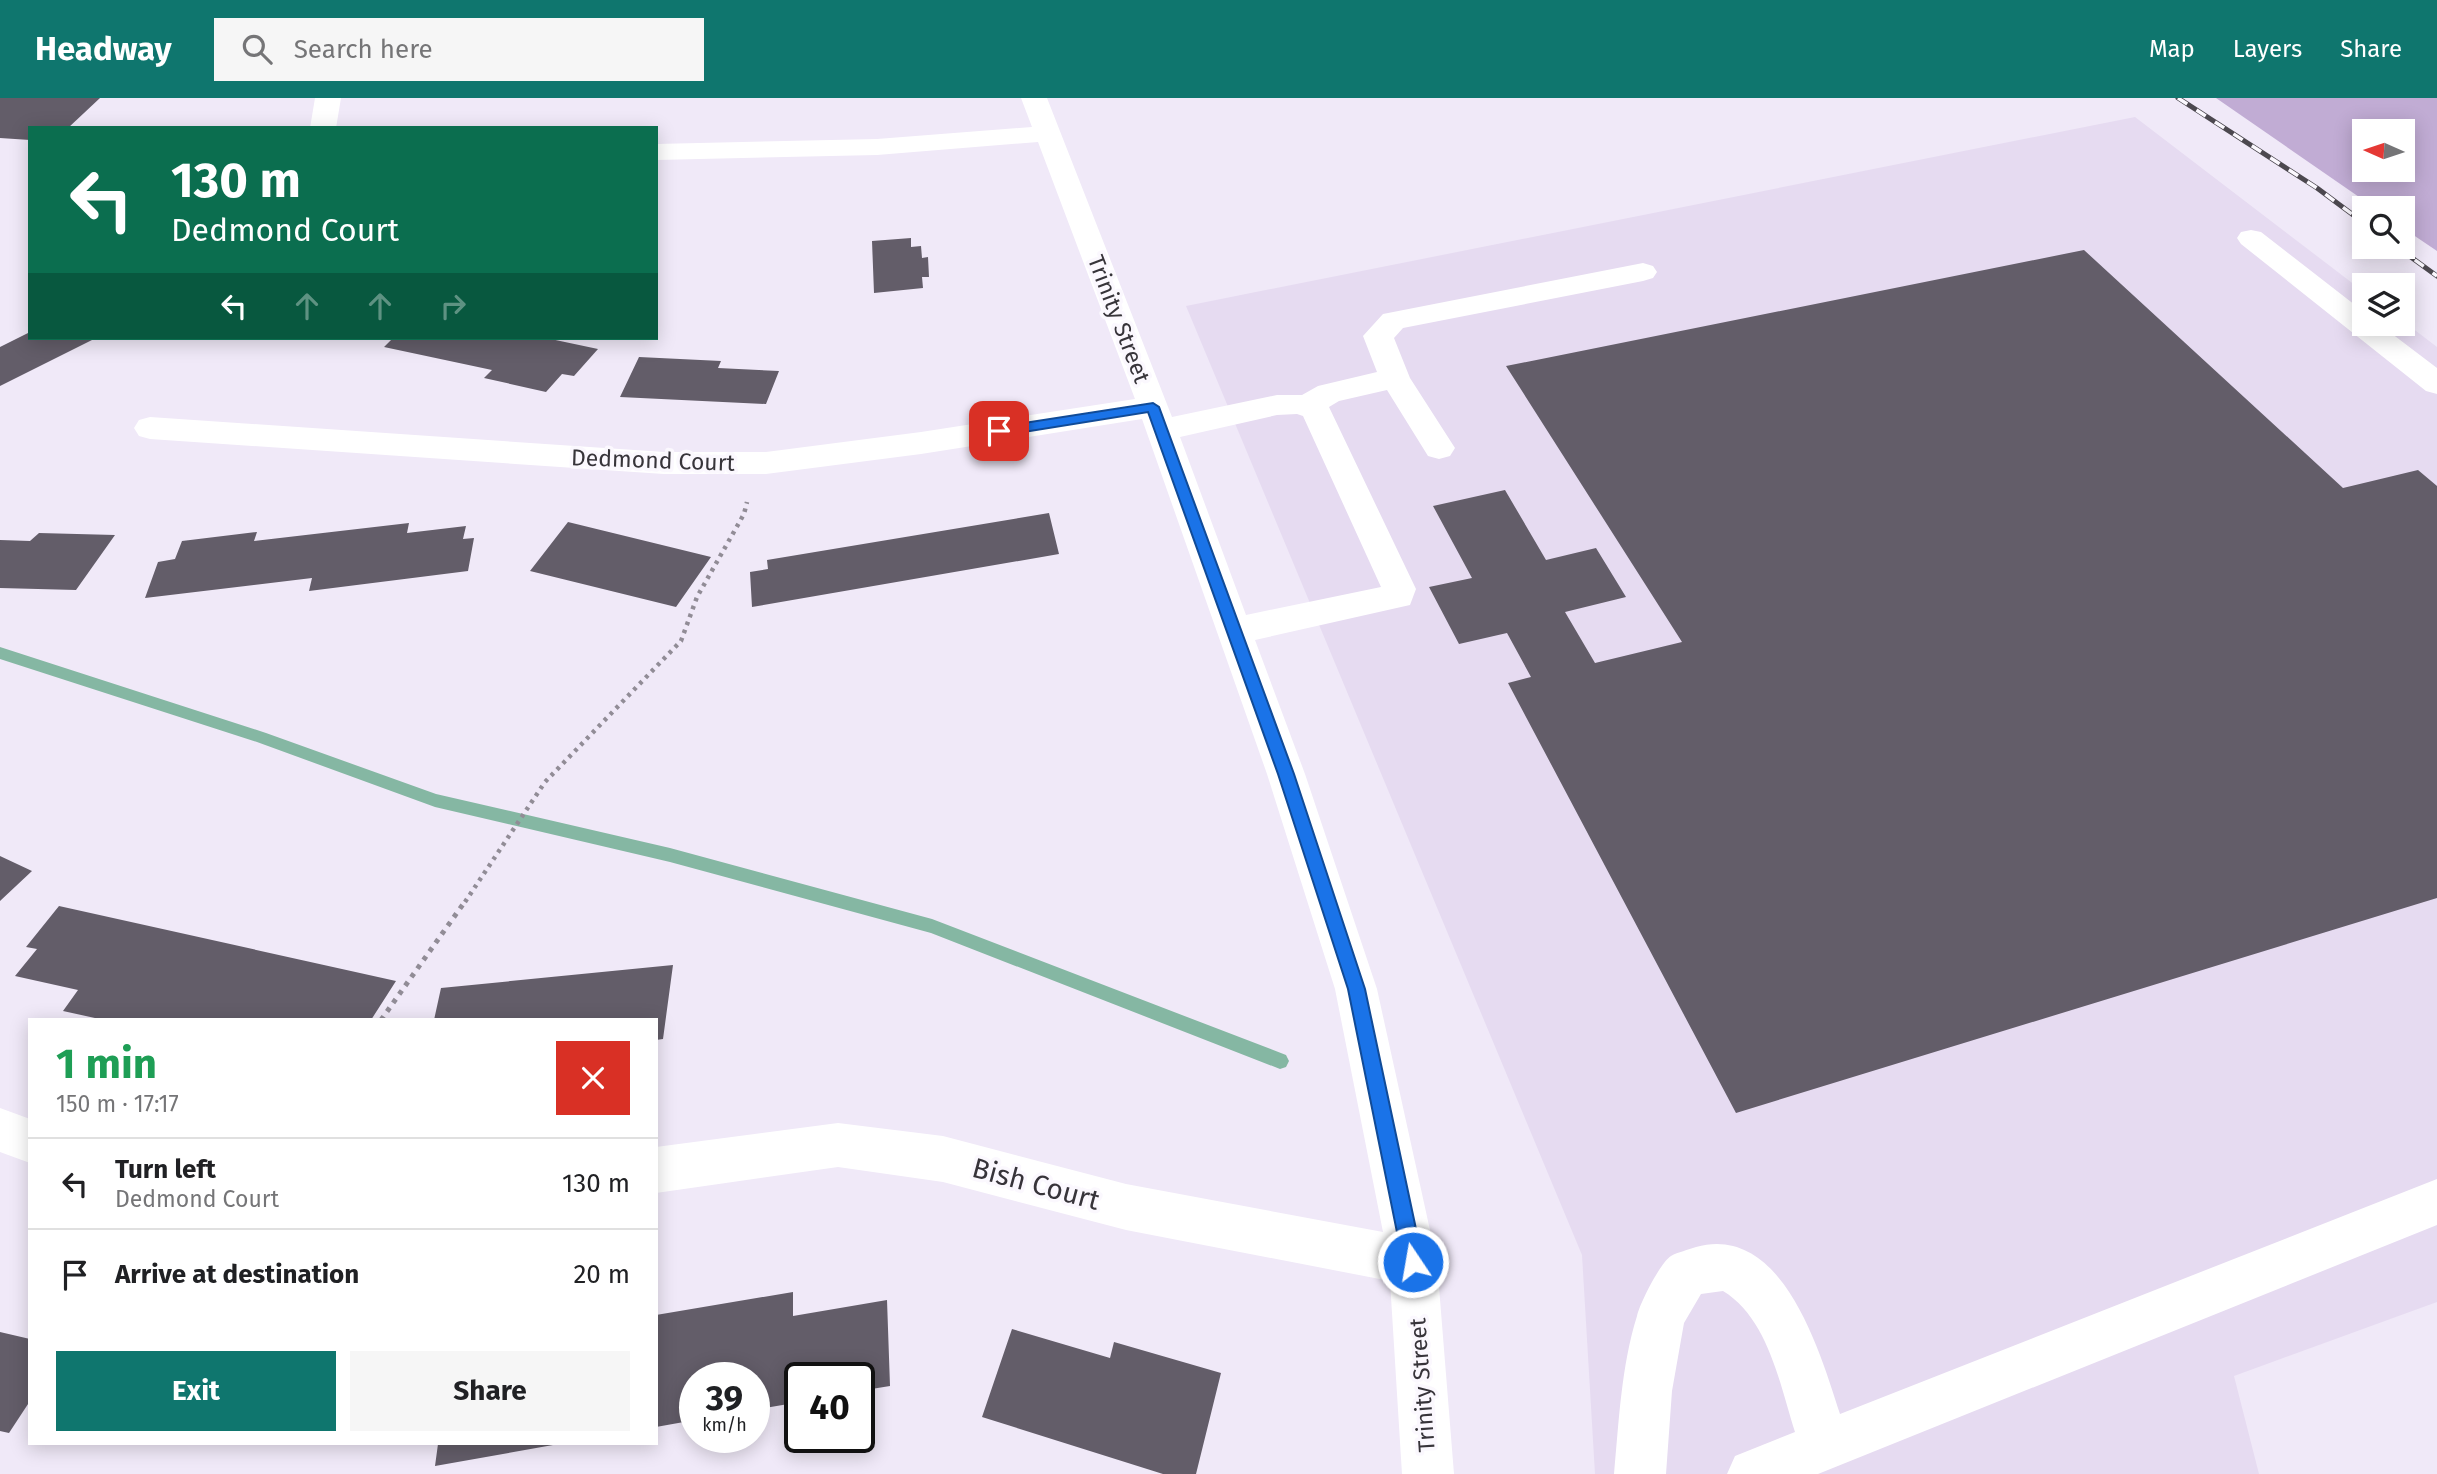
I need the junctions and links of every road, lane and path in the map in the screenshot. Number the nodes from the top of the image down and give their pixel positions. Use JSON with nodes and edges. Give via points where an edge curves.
{"nodes":[{"id":1,"x":328,"y":98,"type":"edge"},
{"id":2,"x":1034,"y":98,"type":"edge"},
{"id":3,"x":323,"y":126,"type":"edge"},
{"id":4,"x":1047,"y":134,"type":"junction"},
{"id":5,"x":658,"y":152,"type":"edge"},
{"id":6,"x":2250,"y":238,"type":"dead end"},
{"id":7,"x":1643,"y":272,"type":"dead end"},
{"id":8,"x":1395,"y":378,"type":"junction"},
{"id":9,"x":2437,"y":384,"type":"edge"},
{"id":10,"x":1308,"y":405,"type":"junction"},
{"id":11,"x":1157,"y":419,"type":"junction"},
{"id":12,"x":150,"y":428,"type":"dead end"},
{"id":13,"x":1439,"y":448,"type":"dead end"},
{"id":14,"x":755,"y":463,"type":"junction"},
{"id":15,"x":1234,"y":631,"type":"junction"},
{"id":16,"x":382,"y":1018,"type":"edge"},
{"id":17,"x":0,"y":1130,"type":"edge"},
{"id":18,"x":28,"y":1140,"type":"edge"},
{"id":19,"x":658,"y":1170,"type":"edge"},
{"id":20,"x":2437,"y":1202,"type":"edge"},
{"id":21,"x":1413,"y":1262,"type":"junction"},
{"id":22,"x":1825,"y":1446,"type":"junction"},
{"id":23,"x":1428,"y":1474,"type":"edge"},
{"id":24,"x":1640,"y":1474,"type":"edge"},
{"id":25,"x":1753,"y":1474,"type":"edge"}],
"edges":[{"from":1,"to":3,"type":"street"},
{"from":2,"to":4,"type":"street","name":"Trinity Street"},
{"from":4,"to":5,"type":"street","via":[[877,147]]},
{"from":4,"to":11,"type":"street","name":"Trinity Street"},
{"from":6,"to":9,"type":"street"},
{"from":7,"to":8,"type":"street","via":[[1393,321],[1378,336]]},
{"from":8,"to":10,"type":"street","via":[[1329,393]]},
{"from":8,"to":13,"type":"street"},
{"from":10,"to":11,"type":"street","name":"Dedmond Court"},
{"from":10,"to":15,"type":"street","via":[[1315,409],[1395,578],[1398,596]]},
{"from":11,"to":14,"type":"street","name":"Dedmond Court"},
{"from":11,"to":15,"type":"street","name":"Trinity Street"},
{"from":12,"to":14,"type":"street","name":"Dedmond Court","via":[[650,462]]},
{"from":14,"to":16,"type":"path","via":[[744,514],[697,597],[681,641],[545,782]]},
{"from":15,"to":21,"type":"street","name":"Trinity Street","via":[[1356,989]]},
{"from":17,"to":18,"type":"street"},
{"from":19,"to":21,"type":"street","name":"Bish Court","via":[[838,1145],[943,1160],[1126,1207]]},
{"from":20,"to":22,"type":"street"},
{"from":21,"to":23,"type":"street","name":"Trinity Street"},
{"from":22,"to":24,"type":"street","via":[[1779,1317],[1753,1281],[1722,1266],[1686,1274],[1661,1316],[1647,1391]]},
{"from":22,"to":25,"type":"street"}]}
